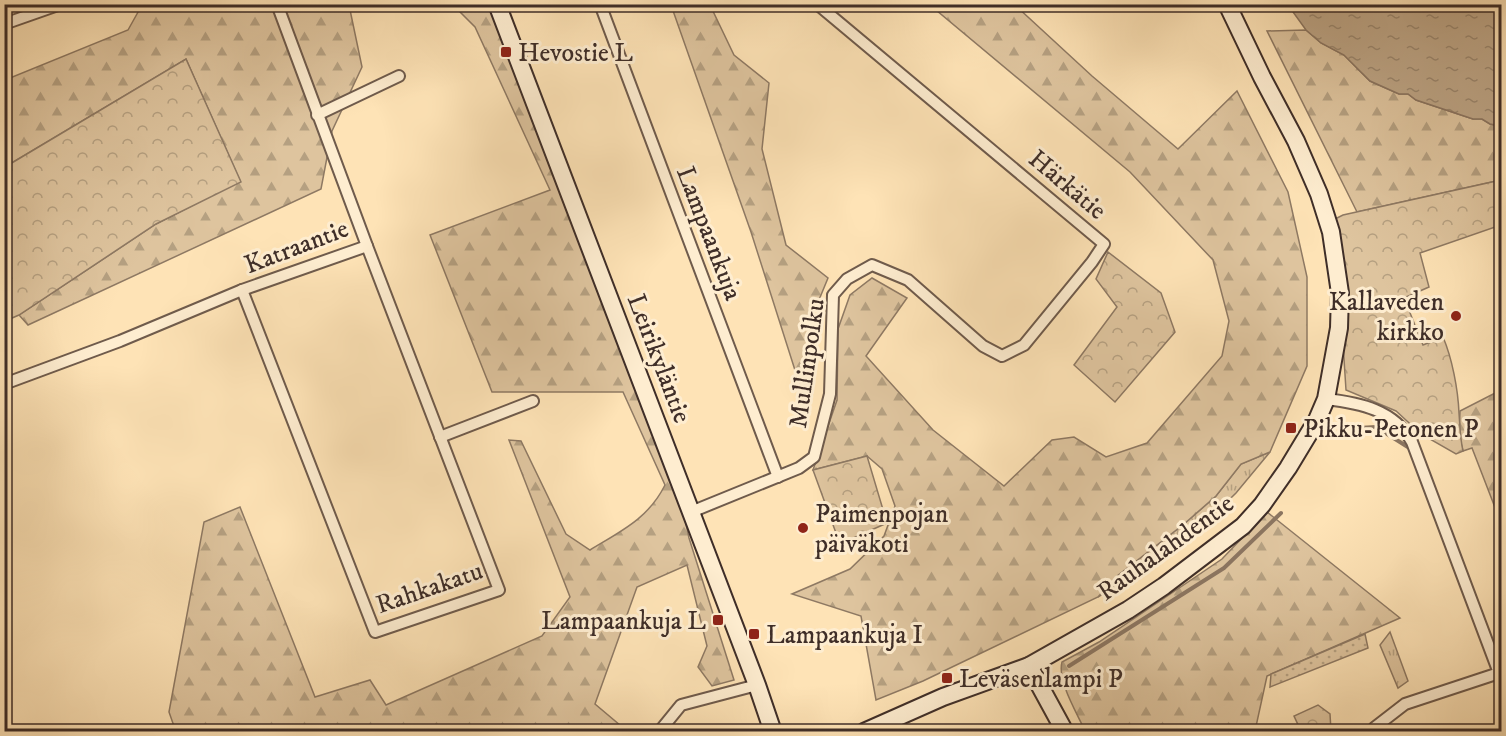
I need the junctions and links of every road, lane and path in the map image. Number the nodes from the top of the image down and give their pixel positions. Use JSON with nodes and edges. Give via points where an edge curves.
{"nodes":[{"id":1,"x":61,"y":4,"type":"edge"},
{"id":2,"x":277,"y":4,"type":"edge"},
{"id":3,"x":497,"y":4,"type":"edge"},
{"id":4,"x":600,"y":4,"type":"edge"},
{"id":5,"x":817,"y":4,"type":"edge"},
{"id":6,"x":1227,"y":4,"type":"edge"},
{"id":7,"x":4,"y":24,"type":"edge"},
{"id":8,"x":399,"y":76,"type":"dead end"},
{"id":9,"x":317,"y":115,"type":"junction"},
{"id":10,"x":367,"y":246,"type":"junction"},
{"id":11,"x":872,"y":265,"type":"joint"},
{"id":12,"x":242,"y":290,"type":"junction"},
{"id":13,"x":4,"y":384,"type":"edge"},
{"id":14,"x":1326,"y":399,"type":"junction"},
{"id":15,"x":533,"y":401,"type":"dead end"},
{"id":16,"x":440,"y":437,"type":"junction"},
{"id":17,"x":778,"y":477,"type":"junction"},
{"id":18,"x":692,"y":512,"type":"junction"},
{"id":19,"x":1029,"y":666,"type":"junction"},
{"id":20,"x":757,"y":685,"type":"junction"},
{"id":21,"x":1374,"y":728,"type":"dead end"},
{"id":22,"x":659,"y":732,"type":"edge"},
{"id":23,"x":773,"y":732,"type":"edge"},
{"id":24,"x":864,"y":732,"type":"edge"},
{"id":25,"x":1065,"y":732,"type":"edge"}],
"edges":[{"from":1,"to":7,"type":"street"},
{"from":2,"to":9,"type":"street","name":"Katraantie"},
{"from":3,"to":18,"type":"main road","name":"Leirikyläntie"},
{"from":4,"to":17,"type":"street","name":"Lampaankuja"},
{"from":5,"to":11,"type":"street","name":"Härkätie","via":[[1104,244],[1024,345],[1002,356],[983,346],[908,280]]},
{"from":6,"to":14,"type":"main road","name":"Rauhalahdentie","via":[[1296,141],[1331,232],[1340,293],[1339,328]]},
{"from":8,"to":9,"type":"street"},
{"from":9,"to":10,"type":"street","name":"Katraantie"},
{"from":10,"to":12,"type":"street","name":"Katraantie"},
{"from":10,"to":16,"type":"street","name":"Rahkakatu"},
{"from":11,"to":17,"type":"street","name":"Mullinpolku","via":[[847,279],[833,295],[830,394],[814,457]]},
{"from":12,"to":13,"type":"street","name":"Katraantie"},
{"from":12,"to":16,"type":"street","name":"Rahkakatu","via":[[375,632],[499,590]]},
{"from":14,"to":19,"type":"main road","name":"Rauhalahdentie","via":[[1288,468],[1243,526],[1128,610]]},
{"from":14,"to":21,"type":"street","via":[[1354,403],[1388,416],[1404,428],[1499,673],[1405,704]]},
{"from":15,"to":16,"type":"street"},
{"from":17,"to":18,"type":"street","name":"Mullinpolku"},
{"from":18,"to":20,"type":"main road","name":"Leirikyläntie"},
{"from":19,"to":24,"type":"main road","name":"Rauhalahdentie","via":[[943,697]]},
{"from":19,"to":25,"type":"main road"},
{"from":20,"to":22,"type":"street","via":[[681,705]]},
{"from":20,"to":23,"type":"main road","name":"Leirikyläntie"}]}
